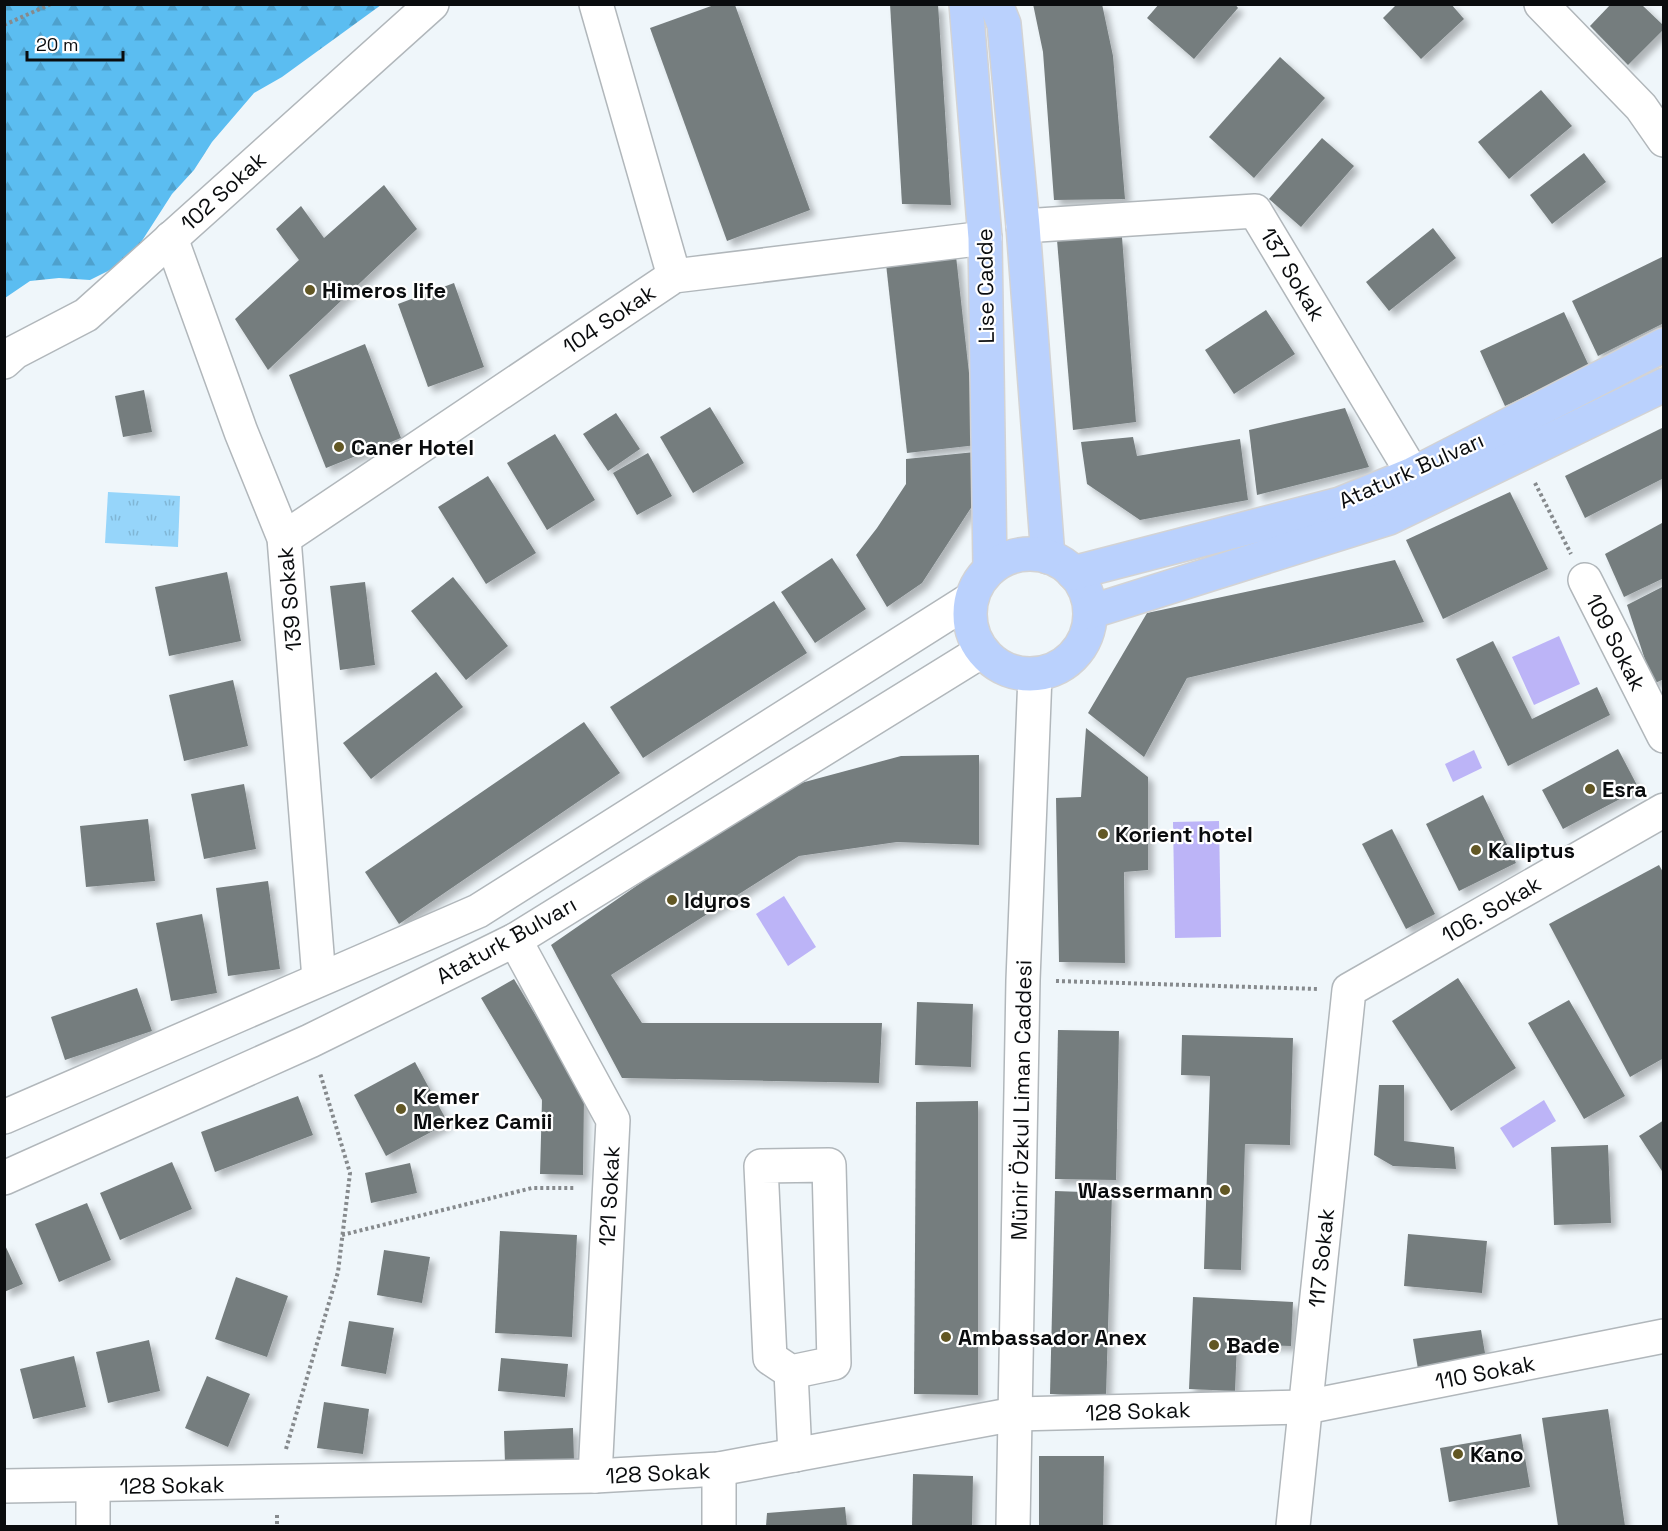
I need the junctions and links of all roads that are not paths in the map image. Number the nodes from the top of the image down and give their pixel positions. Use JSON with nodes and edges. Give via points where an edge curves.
{"nodes":[{"id":1,"x":432,"y":4,"type":"edge"},
{"id":2,"x":596,"y":4,"type":"edge"},
{"id":3,"x":966,"y":4,"type":"edge"},
{"id":4,"x":996,"y":4,"type":"edge"},
{"id":5,"x":1541,"y":4,"type":"edge"},
{"id":6,"x":1664,"y":140,"type":"edge"},
{"id":7,"x":1023,"y":226,"type":"junction"},
{"id":8,"x":171,"y":238,"type":"junction"},
{"id":9,"x":985,"y":238,"type":"junction"},
{"id":10,"x":674,"y":276,"type":"junction"},
{"id":11,"x":1664,"y":345,"type":"edge"},
{"id":12,"x":4,"y":362,"type":"edge"},
{"id":13,"x":1664,"y":385,"type":"edge"},
{"id":14,"x":1413,"y":474,"type":"junction"},
{"id":15,"x":284,"y":538,"type":"junction"},
{"id":16,"x":1061,"y":565,"type":"junction"},
{"id":17,"x":990,"y":569,"type":"junction"},
{"id":18,"x":1585,"y":580,"type":"road end"},
{"id":19,"x":972,"y":599,"type":"junction"},
{"id":20,"x":1090,"y":612,"type":"junction"},
{"id":21,"x":982,"y":651,"type":"junction"},
{"id":22,"x":1035,"y":675,"type":"junction"},
{"id":23,"x":1664,"y":736,"type":"edge"},
{"id":24,"x":1661,"y":819,"type":"edge"},
{"id":25,"x":515,"y":940,"type":"junction"},
{"id":26,"x":319,"y":979,"type":"junction"},
{"id":27,"x":1349,"y":990,"type":"joint"},
{"id":28,"x":6,"y":1106,"type":"edge"},
{"id":29,"x":4,"y":1178,"type":"edge"},
{"id":30,"x":1664,"y":1336,"type":"edge"},
{"id":31,"x":791,"y":1372,"type":"junction"},
{"id":32,"x":1306,"y":1407,"type":"junction"},
{"id":33,"x":1015,"y":1414,"type":"junction"},
{"id":34,"x":795,"y":1455,"type":"junction"},
{"id":35,"x":720,"y":1469,"type":"junction"},
{"id":36,"x":595,"y":1476,"type":"junction"},
{"id":37,"x":4,"y":1486,"type":"edge"},
{"id":38,"x":93,"y":1486,"type":"junction"},
{"id":39,"x":93,"y":1527,"type":"edge"},
{"id":40,"x":719,"y":1527,"type":"edge"},
{"id":41,"x":1013,"y":1527,"type":"edge"},
{"id":42,"x":1293,"y":1527,"type":"edge"}],
"edges":[{"from":1,"to":8,"type":"street","name":"102 Sokak"},
{"from":2,"to":10,"type":"street"},
{"from":3,"to":9,"type":"main road","name":"Lise Cadde"},
{"from":4,"to":7,"type":"main road","name":"Lise Cadde","via":[[1004,24]]},
{"from":5,"to":6,"type":"street","via":[[1641,106]]},
{"from":7,"to":14,"type":"street","name":"137 Sokak","via":[[1256,211]]},
{"from":7,"to":16,"type":"main road","name":"Lise Cadde"},
{"from":8,"to":12,"type":"street","name":"102 Sokak","via":[[86,315],[15,352]]},
{"from":8,"to":15,"type":"street","name":"139 Sokak"},
{"from":9,"to":10,"type":"street","name":"104 Sokak"},
{"from":9,"to":17,"type":"main road","name":"Lise Cadde"},
{"from":10,"to":15,"type":"street","name":"104 Sokak"},
{"from":11,"to":14,"type":"main road","name":"Ataturk Bulvarı"},
{"from":13,"to":20,"type":"main road","name":"Ataturk Bulvarı","via":[[1389,518]]},
{"from":14,"to":16,"type":"main road","name":"Ataturk Bulvarı","via":[[1340,504]]},
{"from":15,"to":26,"type":"street","name":"139 Sokak"},
{"from":16,"to":17,"type":"main road","via":[[1028,554],[1008,558]]},
{"from":16,"to":20,"type":"main road","via":[[1088,597]]},
{"from":17,"to":19,"type":"main road"},
{"from":18,"to":23,"type":"street","name":"109 Sokak"},
{"from":19,"to":21,"type":"main road","via":[[969,617]]},
{"from":19,"to":26,"type":"street","name":"Ataturk Bulvarı","via":[[478,910]]},
{"from":20,"to":22,"type":"main road","via":[[1088,630],[1080,647],[1053,670]]},
{"from":21,"to":22,"type":"main road","via":[[997,665],[1015,673]]},
{"from":21,"to":25,"type":"street","name":"Ataturk Bulvarı"},
{"from":22,"to":33,"type":"street","name":"Münir Özkul Liman Caddesi","via":[[1023,981]]},
{"from":24,"to":27,"type":"street","name":"106. Sokak"},
{"from":25,"to":29,"type":"street","name":"Ataturk Bulvarı","via":[[310,1041]]},
{"from":25,"to":36,"type":"street","name":"121 Sokak","via":[[627,1121],[610,1189]]},
{"from":26,"to":28,"type":"street","name":"Ataturk Bulvarı"},
{"from":27,"to":32,"type":"street","name":"117 Sokak"},
{"from":30,"to":32,"type":"street","name":"110 Sokak"},
{"from":31,"to":31,"type":"street","via":[[834,1362],[829,1165],[761,1166],[770,1358]]},
{"from":31,"to":34,"type":"street"},
{"from":32,"to":33,"type":"street","name":"128 Sokak"},
{"from":32,"to":42,"type":"street","name":"117 Sokak"},
{"from":33,"to":34,"type":"street","name":"128 Sokak"},
{"from":33,"to":41,"type":"street","name":"Münir Özkul Liman Caddesi"},
{"from":34,"to":35,"type":"street","name":"128 Sokak"},
{"from":35,"to":36,"type":"street","name":"128 Sokak"},
{"from":35,"to":40,"type":"street"},
{"from":36,"to":38,"type":"street","name":"128 Sokak"},
{"from":37,"to":38,"type":"street","name":"128 Sokak"},
{"from":38,"to":39,"type":"street"}]}
